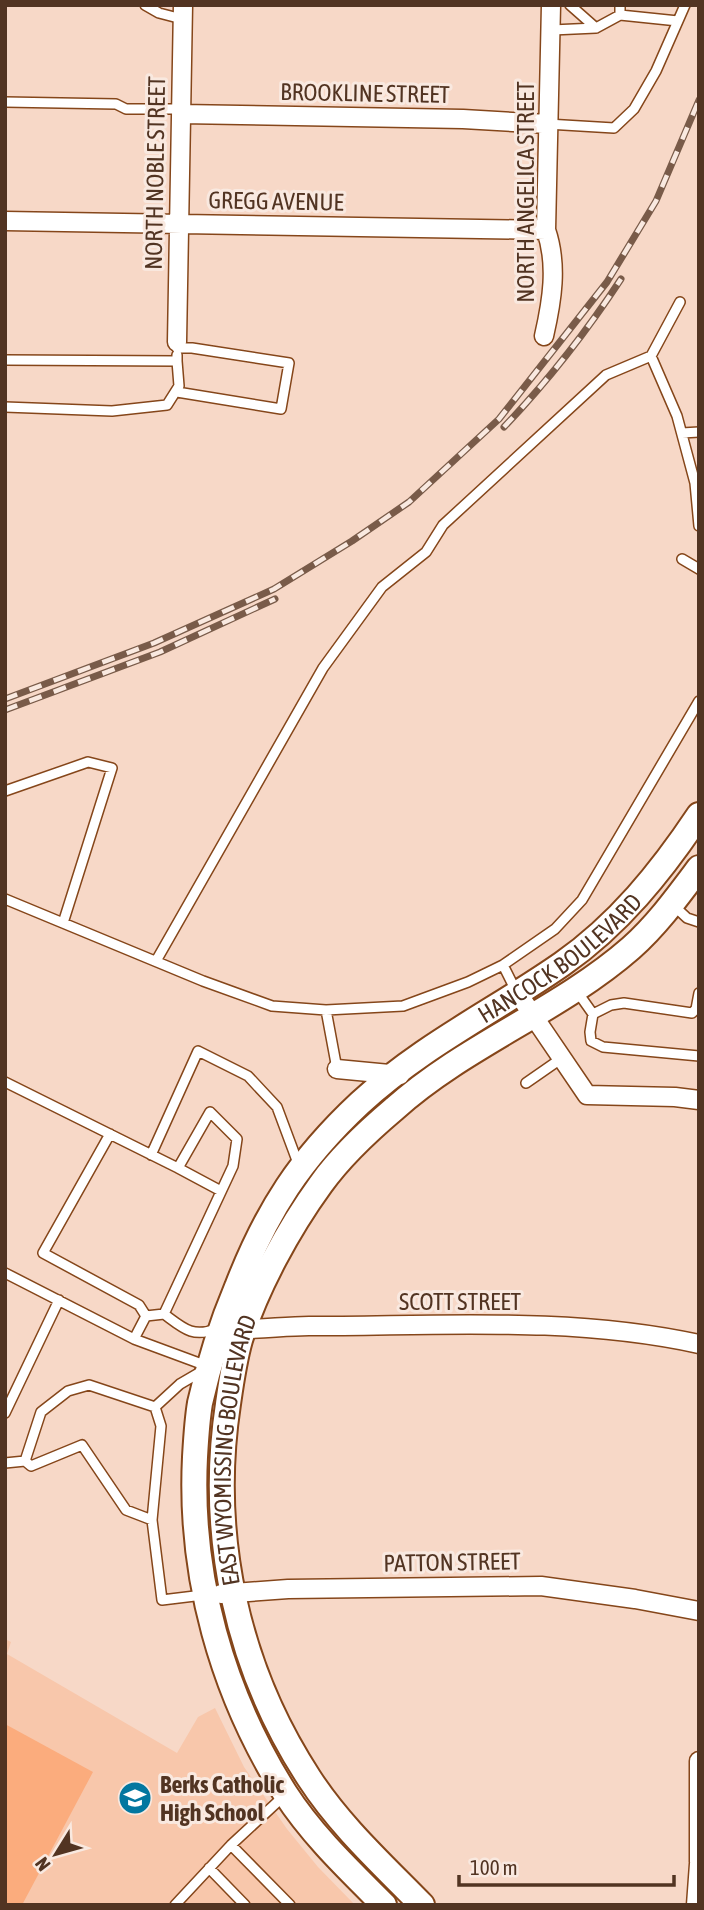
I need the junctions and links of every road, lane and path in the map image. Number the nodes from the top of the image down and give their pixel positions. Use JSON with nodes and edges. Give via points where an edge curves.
{"nodes":[{"id":1,"x":145,"y":5,"type":"edge"},
{"id":2,"x":551,"y":5,"type":"edge"},
{"id":3,"x":570,"y":5,"type":"edge"},
{"id":4,"x":685,"y":5,"type":"edge"},
{"id":5,"x":620,"y":10,"type":"edge"},
{"id":6,"x":182,"y":12,"type":"edge"},
{"id":7,"x":678,"y":21,"type":"junction"},
{"id":8,"x":596,"y":28,"type":"junction"},
{"id":9,"x":552,"y":30,"type":"junction"},
{"id":10,"x":5,"y":102,"type":"edge"},
{"id":11,"x":181,"y":111,"type":"junction"},
{"id":12,"x":547,"y":124,"type":"junction"},
{"id":13,"x":5,"y":221,"type":"edge"},
{"id":14,"x":179,"y":224,"type":"junction"},
{"id":15,"x":546,"y":230,"type":"junction"},
{"id":16,"x":680,"y":302,"type":"dead end"},
{"id":17,"x":544,"y":336,"type":"dead end"},
{"id":18,"x":177,"y":345,"type":"junction"},
{"id":19,"x":651,"y":356,"type":"junction"},
{"id":20,"x":5,"y":360,"type":"edge"},
{"id":21,"x":177,"y":360,"type":"junction"},
{"id":22,"x":177,"y":392,"type":"junction"},
{"id":23,"x":5,"y":407,"type":"edge"},
{"id":24,"x":699,"y":432,"type":"edge"},
{"id":25,"x":682,"y":433,"type":"junction"},
{"id":26,"x":699,"y":526,"type":"edge"},
{"id":27,"x":682,"y":559,"type":"dead end"},
{"id":28,"x":699,"y":569,"type":"edge"},
{"id":29,"x":699,"y":701,"type":"edge"},
{"id":30,"x":5,"y":790,"type":"edge"},
{"id":31,"x":699,"y":815,"type":"edge"},
{"id":32,"x":699,"y":868,"type":"edge"},
{"id":33,"x":649,"y":884,"type":"junction"},
{"id":34,"x":5,"y":899,"type":"edge"},
{"id":35,"x":671,"y":904,"type":"junction"},
{"id":36,"x":699,"y":922,"type":"edge"},
{"id":37,"x":63,"y":923,"type":"junction"},
{"id":38,"x":156,"y":961,"type":"junction"},
{"id":39,"x":503,"y":965,"type":"junction"},
{"id":40,"x":575,"y":989,"type":"junction"},
{"id":41,"x":517,"y":992,"type":"junction"},
{"id":42,"x":699,"y":993,"type":"edge"},
{"id":43,"x":326,"y":1010,"type":"junction"},
{"id":44,"x":593,"y":1014,"type":"junction"},
{"id":45,"x":533,"y":1015,"type":"junction"},
{"id":46,"x":699,"y":1056,"type":"edge"},
{"id":47,"x":562,"y":1058,"type":"junction"},
{"id":48,"x":337,"y":1069,"type":"joint"},
{"id":49,"x":393,"y":1073,"type":"junction"},
{"id":50,"x":426,"y":1081,"type":"junction"},
{"id":51,"x":5,"y":1082,"type":"edge"},
{"id":52,"x":526,"y":1083,"type":"dead end"},
{"id":53,"x":699,"y":1100,"type":"edge"},
{"id":54,"x":110,"y":1134,"type":"junction"},
{"id":55,"x":151,"y":1155,"type":"junction"},
{"id":56,"x":300,"y":1167,"type":"junction"},
{"id":57,"x":178,"y":1168,"type":"junction"},
{"id":58,"x":221,"y":1191,"type":"junction"},
{"id":59,"x":5,"y":1273,"type":"edge"},
{"id":60,"x":59,"y":1300,"type":"junction"},
{"id":61,"x":165,"y":1310,"type":"junction"},
{"id":62,"x":146,"y":1316,"type":"junction"},
{"id":63,"x":232,"y":1329,"type":"junction"},
{"id":64,"x":134,"y":1339,"type":"junction"},
{"id":65,"x":699,"y":1344,"type":"edge"},
{"id":66,"x":221,"y":1370,"type":"junction"},
{"id":67,"x":155,"y":1407,"type":"junction"},
{"id":68,"x":5,"y":1413,"type":"edge"},
{"id":69,"x":24,"y":1461,"type":"junction"},
{"id":70,"x":5,"y":1463,"type":"edge"},
{"id":71,"x":152,"y":1520,"type":"junction"},
{"id":72,"x":232,"y":1593,"type":"junction"},
{"id":73,"x":205,"y":1595,"type":"junction"},
{"id":74,"x":699,"y":1611,"type":"edge"},
{"id":75,"x":699,"y":1761,"type":"edge"},
{"id":76,"x":309,"y":1778,"type":"junction"},
{"id":77,"x":286,"y":1794,"type":"junction"},
{"id":78,"x":231,"y":1845,"type":"junction"},
{"id":79,"x":699,"y":1863,"type":"edge"},
{"id":80,"x":209,"y":1868,"type":"junction"},
{"id":81,"x":175,"y":1905,"type":"edge"},
{"id":82,"x":245,"y":1905,"type":"edge"},
{"id":83,"x":290,"y":1905,"type":"edge"},
{"id":84,"x":384,"y":1905,"type":"edge"},
{"id":85,"x":422,"y":1905,"type":"edge"},
{"id":86,"x":696,"y":1905,"type":"edge"}],
"edges":[{"from":1,"to":6,"type":"lane","via":[[159,13]]},
{"from":2,"to":9,"type":"street","name":"NORTH ANGELICA STREET"},
{"from":3,"to":8,"type":"lane"},
{"from":4,"to":7,"type":"lane"},
{"from":5,"to":7,"type":"lane"},
{"from":5,"to":8,"type":"lane"},
{"from":6,"to":11,"type":"street","name":"NORTH NOBLE STREET"},
{"from":7,"to":12,"type":"lane","via":[[634,109],[614,128]]},
{"from":8,"to":9,"type":"lane"},
{"from":9,"to":12,"type":"street","name":"NORTH ANGELICA STREET"},
{"from":10,"to":11,"type":"lane","via":[[116,104],[125,109]]},
{"from":11,"to":12,"type":"street","name":"BROOKLINE STREET"},
{"from":11,"to":14,"type":"street","name":"NORTH NOBLE STREET"},
{"from":12,"to":15,"type":"street","name":"NORTH ANGELICA STREET"},
{"from":13,"to":14,"type":"street","name":"GREGG AVENUE"},
{"from":14,"to":15,"type":"street","name":"GREGG AVENUE"},
{"from":14,"to":18,"type":"street","name":"NORTH NOBLE STREET"},
{"from":15,"to":17,"type":"street","name":"NORTH ANGELICA STREET","via":[[553,250],[552,302]]},
{"from":16,"to":19,"type":"lane"},
{"from":18,"to":21,"type":"lane"},
{"from":18,"to":22,"type":"lane","via":[[289,363],[281,410]]},
{"from":19,"to":25,"type":"lane"},
{"from":19,"to":38,"type":"lane","via":[[606,375],[443,525],[426,552],[382,587],[323,668]]},
{"from":20,"to":21,"type":"lane"},
{"from":21,"to":22,"type":"lane"},
{"from":22,"to":23,"type":"lane","via":[[167,405],[112,411]]},
{"from":24,"to":25,"type":"lane"},
{"from":25,"to":26,"type":"lane","via":[[695,484]]},
{"from":27,"to":28,"type":"lane"},
{"from":29,"to":39,"type":"lane","via":[[582,900],[555,929]]},
{"from":30,"to":37,"type":"lane","via":[[88,762],[112,768]]},
{"from":31,"to":33,"type":"street","name":"HANCOCK BOULEVARD"},
{"from":32,"to":35,"type":"street","name":"HANCOCK BOULEVARD"},
{"from":33,"to":35,"type":"street"},
{"from":33,"to":41,"type":"street","name":"HANCOCK BOULEVARD","via":[[563,964]]},
{"from":34,"to":37,"type":"lane"},
{"from":35,"to":36,"type":"lane"},
{"from":35,"to":40,"type":"street","name":"HANCOCK BOULEVARD","via":[[631,948]]},
{"from":37,"to":38,"type":"lane"},
{"from":38,"to":43,"type":"lane","via":[[272,1006]]},
{"from":39,"to":41,"type":"lane"},
{"from":39,"to":43,"type":"lane","via":[[403,1006]]},
{"from":40,"to":44,"type":"lane"},
{"from":40,"to":45,"type":"street","name":"HANCOCK BOULEVARD"},
{"from":41,"to":45,"type":"street"},
{"from":41,"to":49,"type":"street","name":"HANCOCK BOULEVARD"},
{"from":42,"to":44,"type":"lane","via":[[692,1013],[624,1003]]},
{"from":43,"to":48,"type":"lane"},
{"from":44,"to":46,"type":"lane","via":[[592,1041],[603,1047]]},
{"from":45,"to":47,"type":"street"},
{"from":45,"to":50,"type":"street","name":"HANCOCK BOULEVARD"},
{"from":47,"to":52,"type":"lane"},
{"from":47,"to":53,"type":"street","via":[[587,1095]]},
{"from":48,"to":49,"type":"street"},
{"from":49,"to":50,"type":"street"},
{"from":49,"to":56,"type":"street","name":"EAST WYOMISSING BOULEVARD"},
{"from":50,"to":63,"type":"street","name":"EAST WYOMISSING BOULEVARD","via":[[322,1182]]},
{"from":51,"to":54,"type":"lane"},
{"from":54,"to":55,"type":"lane"},
{"from":54,"to":62,"type":"lane","via":[[43,1253],[139,1305]]},
{"from":55,"to":56,"type":"lane","via":[[198,1051],[248,1076],[277,1107]]},
{"from":55,"to":57,"type":"lane"},
{"from":56,"to":63,"type":"street","name":"EAST WYOMISSING BOULEVARD","via":[[257,1236]]},
{"from":57,"to":58,"type":"lane"},
{"from":57,"to":58,"type":"lane","via":[[210,1112],[237,1139],[233,1166]]},
{"from":58,"to":61,"type":"lane"},
{"from":59,"to":60,"type":"lane"},
{"from":60,"to":64,"type":"lane"},
{"from":60,"to":68,"type":"lane"},
{"from":61,"to":62,"type":"lane"},
{"from":61,"to":63,"type":"lane","via":[[189,1331],[203,1334]]},
{"from":62,"to":64,"type":"lane"},
{"from":63,"to":65,"type":"street","name":"SCOTT STREET","via":[[538,1325]]},
{"from":63,"to":66,"type":"street","name":"EAST WYOMISSING BOULEVARD"},
{"from":64,"to":66,"type":"lane"},
{"from":66,"to":67,"type":"lane","via":[[180,1384]]},
{"from":66,"to":72,"type":"street","name":"EAST WYOMISSING BOULEVARD","via":[[223,1523]]},
{"from":66,"to":73,"type":"street","name":"EAST WYOMISSING BOULEVARD","via":[[200,1405],[194,1478],[194,1520]]},
{"from":67,"to":69,"type":"lane","via":[[89,1385],[68,1391],[41,1412]]},
{"from":67,"to":71,"type":"lane","via":[[162,1426]]},
{"from":69,"to":70,"type":"lane"},
{"from":69,"to":71,"type":"lane","via":[[31,1466],[82,1446],[126,1510]]},
{"from":71,"to":73,"type":"lane","via":[[162,1600]]},
{"from":72,"to":73,"type":"street","name":"PATTON STREET"},
{"from":72,"to":74,"type":"street","name":"PATTON STREET","via":[[541,1586]]},
{"from":72,"to":76,"type":"street","name":"EAST WYOMISSING BOULEVARD","via":[[258,1681]]},
{"from":73,"to":77,"type":"street","name":"EAST WYOMISSING BOULEVARD","via":[[230,1685]]},
{"from":75,"to":79,"type":"street"},
{"from":76,"to":77,"type":"street"},
{"from":76,"to":85,"type":"street","name":"EAST WYOMISSING BOULEVARD","via":[[353,1833]]},
{"from":77,"to":78,"type":"lane"},
{"from":77,"to":84,"type":"street","name":"EAST WYOMISSING BOULEVARD","via":[[331,1851]]},
{"from":78,"to":80,"type":"lane"},
{"from":78,"to":83,"type":"lane"},
{"from":79,"to":86,"type":"street"},
{"from":80,"to":81,"type":"lane"},
{"from":80,"to":82,"type":"lane"}]}
